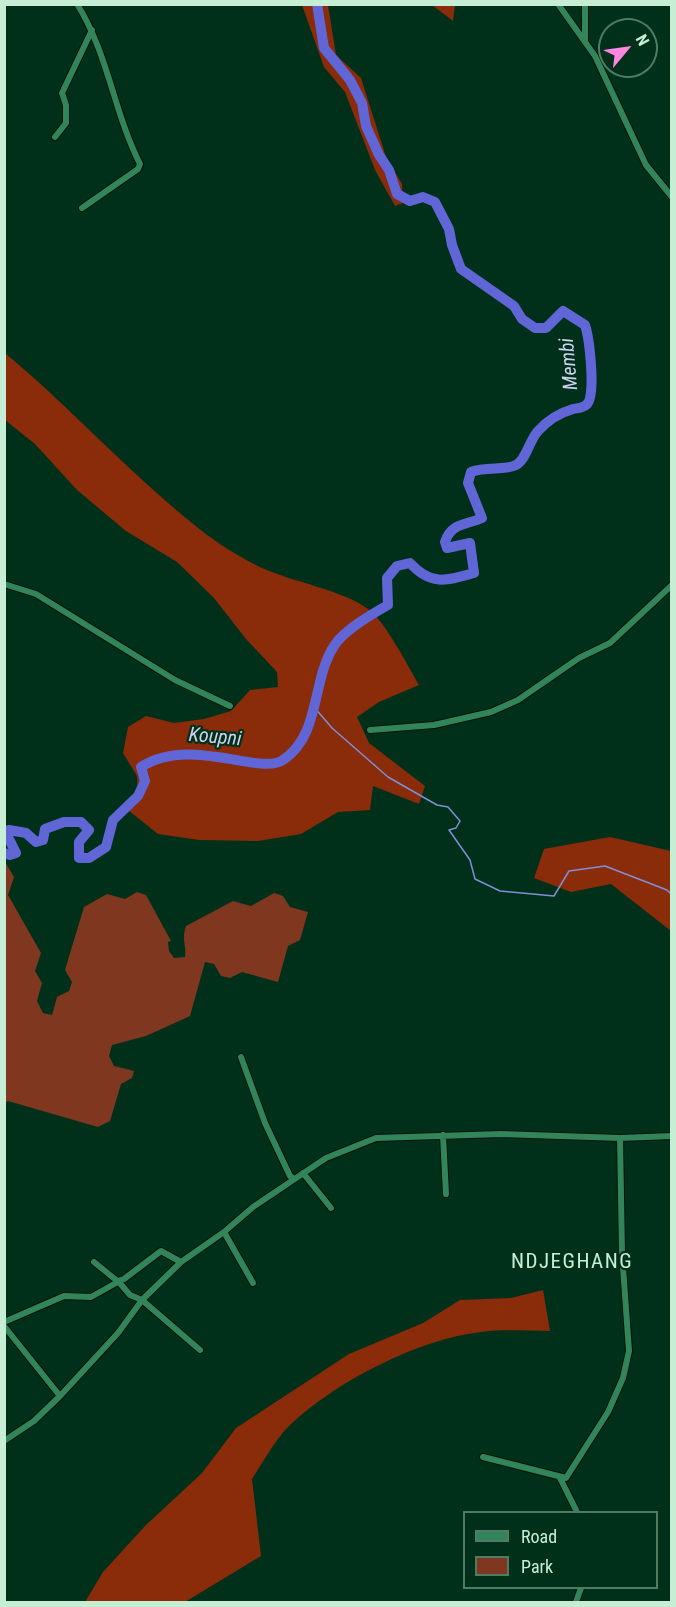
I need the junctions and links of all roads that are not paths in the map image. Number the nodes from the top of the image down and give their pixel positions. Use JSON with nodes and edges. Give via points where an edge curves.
{"nodes":[{"id":1,"x":78,"y":4,"type":"edge"},
{"id":2,"x":558,"y":4,"type":"edge"},
{"id":3,"x":585,"y":4,"type":"edge"},
{"id":4,"x":92,"y":30,"type":"junction"},
{"id":5,"x":585,"y":41,"type":"junction"},
{"id":6,"x":56,"y":137,"type":"dead end"},
{"id":7,"x":672,"y":197,"type":"edge"},
{"id":8,"x":82,"y":208,"type":"dead end"},
{"id":9,"x":4,"y":584,"type":"edge"},
{"id":10,"x":672,"y":585,"type":"edge"},
{"id":11,"x":230,"y":706,"type":"dead end"},
{"id":12,"x":370,"y":730,"type":"dead end"},
{"id":13,"x":241,"y":1057,"type":"dead end"},
{"id":14,"x":443,"y":1135,"type":"junction"},
{"id":15,"x":672,"y":1136,"type":"edge"},
{"id":16,"x":620,"y":1138,"type":"junction"},
{"id":17,"x":303,"y":1173,"type":"junction"},
{"id":18,"x":294,"y":1179,"type":"junction"},
{"id":19,"x":446,"y":1194,"type":"dead end"},
{"id":20,"x":331,"y":1208,"type":"dead end"},
{"id":21,"x":224,"y":1232,"type":"junction"},
{"id":22,"x":94,"y":1262,"type":"dead end"},
{"id":23,"x":181,"y":1262,"type":"junction"},
{"id":24,"x":117,"y":1282,"type":"junction"},
{"id":25,"x":253,"y":1283,"type":"dead end"},
{"id":26,"x":142,"y":1300,"type":"junction"},
{"id":27,"x":4,"y":1324,"type":"edge"},
{"id":28,"x":200,"y":1350,"type":"dead end"},
{"id":29,"x":60,"y":1396,"type":"junction"},
{"id":30,"x":4,"y":1441,"type":"edge"},
{"id":31,"x":483,"y":1457,"type":"dead end"},
{"id":32,"x":560,"y":1478,"type":"junction"},
{"id":33,"x":576,"y":1511,"type":"edge"}],
"edges":[{"from":1,"to":4,"type":"street"},
{"from":2,"to":5,"type":"street"},
{"from":3,"to":5,"type":"street"},
{"from":4,"to":6,"type":"street","via":[[62,93],[66,123]]},
{"from":4,"to":8,"type":"street","via":[[140,167]]},
{"from":5,"to":7,"type":"street","via":[[608,80],[646,165]]},
{"from":9,"to":11,"type":"street","via":[[36,594],[175,680]]},
{"from":10,"to":12,"type":"street","via":[[610,643],[579,658],[518,700],[490,712],[434,725]]},
{"from":13,"to":18,"type":"street","via":[[265,1123]]},
{"from":14,"to":16,"type":"street"},
{"from":14,"to":17,"type":"street","via":[[376,1138],[326,1158]]},
{"from":14,"to":19,"type":"street"},
{"from":15,"to":16,"type":"street"},
{"from":16,"to":32,"type":"street","via":[[629,1351],[623,1378],[608,1412],[566,1478]]},
{"from":17,"to":18,"type":"street"},
{"from":17,"to":20,"type":"street"},
{"from":18,"to":21,"type":"street"},
{"from":21,"to":23,"type":"street"},
{"from":21,"to":25,"type":"street"},
{"from":22,"to":24,"type":"street"},
{"from":23,"to":24,"type":"street","via":[[161,1251]]},
{"from":23,"to":26,"type":"street"},
{"from":24,"to":26,"type":"street"},
{"from":24,"to":27,"type":"street","via":[[91,1297],[64,1296]]},
{"from":26,"to":28,"type":"street"},
{"from":26,"to":29,"type":"street","via":[[118,1333]]},
{"from":27,"to":29,"type":"street"},
{"from":29,"to":30,"type":"street","via":[[34,1421]]},
{"from":31,"to":32,"type":"street"},
{"from":32,"to":33,"type":"street"}]}
